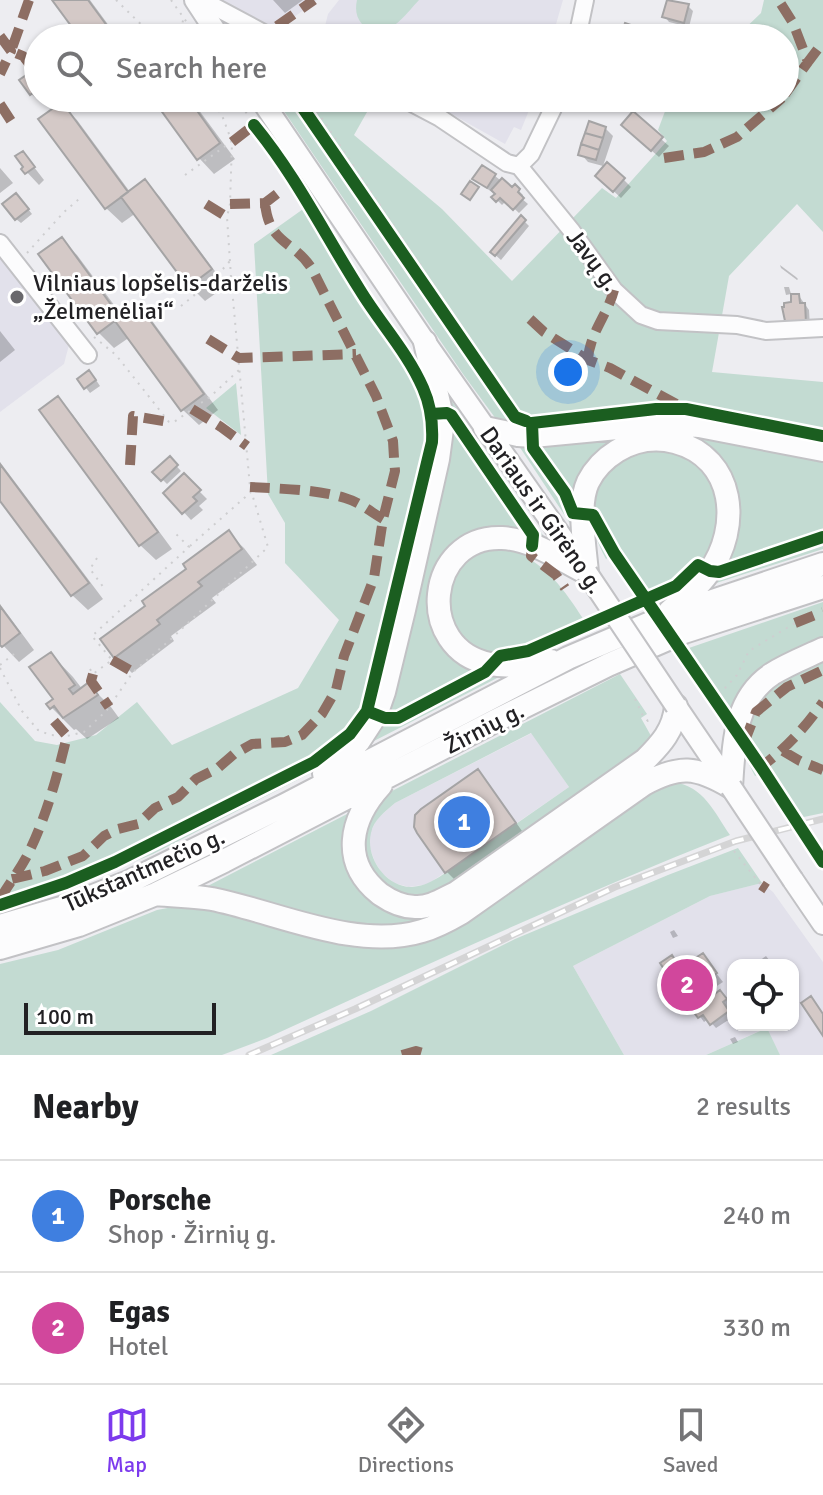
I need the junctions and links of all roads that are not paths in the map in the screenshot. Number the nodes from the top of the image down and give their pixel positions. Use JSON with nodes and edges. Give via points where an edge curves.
{"nodes":[{"id":1,"x":202,"y":0,"type":"edge"},
{"id":2,"x":585,"y":0,"type":"edge"},
{"id":3,"x":189,"y":8,"type":"edge"},
{"id":4,"x":206,"y":24,"type":"edge"},
{"id":5,"x":247,"y":24,"type":"edge"},
{"id":6,"x":580,"y":24,"type":"edge"},
{"id":7,"x":269,"y":112,"type":"edge"},
{"id":8,"x":429,"y":112,"type":"edge"},
{"id":9,"x":551,"y":112,"type":"edge"},
{"id":10,"x":519,"y":166,"type":"junction"},
{"id":11,"x":0,"y":243,"type":"edge"},
{"id":12,"x":823,"y":328,"type":"edge"},
{"id":13,"x":425,"y":342,"type":"junction"},
{"id":14,"x":84,"y":350,"type":"road end"},
{"id":15,"x":485,"y":428,"type":"junction"},
{"id":16,"x":823,"y":450,"type":"edge"},
{"id":17,"x":823,"y":564,"type":"edge"},
{"id":18,"x":587,"y":573,"type":"junction"},
{"id":19,"x":823,"y":587,"type":"edge"},
{"id":20,"x":662,"y":618,"type":"junction"},
{"id":21,"x":823,"y":649,"type":"edge"},
{"id":22,"x":568,"y":658,"type":"junction"},
{"id":23,"x":676,"y":706,"type":"junction"},
{"id":24,"x":390,"y":776,"type":"junction"},
{"id":25,"x":731,"y":787,"type":"junction"},
{"id":26,"x":285,"y":805,"type":"junction"},
{"id":27,"x":156,"y":894,"type":"junction"},
{"id":28,"x":823,"y":924,"type":"edge"},
{"id":29,"x":0,"y":926,"type":"edge"},
{"id":30,"x":0,"y":948,"type":"edge"}],
"edges":[{"from":1,"to":5,"type":"street"},
{"from":2,"to":6,"type":"street"},
{"from":3,"to":4,"type":"main road"},
{"from":7,"to":13,"type":"main road","name":"Dariaus ir Girėno g."},
{"from":8,"to":10,"type":"street","name":"Javų g."},
{"from":9,"to":10,"type":"street","via":[[531,154]]},
{"from":10,"to":12,"type":"street","name":"Javų g.","via":[[614,290],[641,315],[766,331]]},
{"from":11,"to":14,"type":"street"},
{"from":13,"to":15,"type":"main road","name":"Dariaus ir Girėno g."},
{"from":13,"to":26,"type":"highway","via":[[442,429],[384,692],[359,741]]},
{"from":15,"to":16,"type":"highway","via":[[533,436],[670,423]]},
{"from":15,"to":18,"type":"main road","name":"Dariaus ir Girėno g."},
{"from":17,"to":20,"type":"highway","name":"Žirnių g."},
{"from":18,"to":20,"type":"highway","via":[[582,505],[598,465],[638,441],[654,439],[696,451],[724,486],[726,534],[710,571]]},
{"from":18,"to":22,"type":"highway","via":[[529,544],[493,538],[455,557],[439,587],[440,621],[454,644],[471,657],[493,665]]},
{"from":18,"to":23,"type":"main road","name":"Dariaus ir Girėno g.","bridge":true},
{"from":19,"to":24,"type":"highway","name":"Žirnių g.","via":[[608,665]]},
{"from":20,"to":22,"type":"highway","name":"Žirnių g."},
{"from":21,"to":25,"type":"highway","via":[[773,674],[749,697],[736,731]]},
{"from":22,"to":26,"type":"highway","name":"Žirnių g."},
{"from":23,"to":24,"type":"highway","via":[[673,725],[645,760],[433,904],[416,907],[386,899],[362,875],[355,859],[360,815]]},
{"from":23,"to":25,"type":"main road","name":"Dariaus ir Girėno g."},
{"from":24,"to":27,"type":"highway","name":"Žirnių g."},
{"from":25,"to":27,"type":"highway","via":[[696,771],[664,773],[461,913],[422,932],[355,936],[210,899]]},
{"from":25,"to":28,"type":"main road","name":"Dariaus ir Girėno g.","bridge":true},
{"from":26,"to":29,"type":"highway","name":"Tūkstantmečio g.","via":[[131,881]]},
{"from":27,"to":30,"type":"highway","name":"Tūkstantmečio g.","via":[[79,925]]}]}
